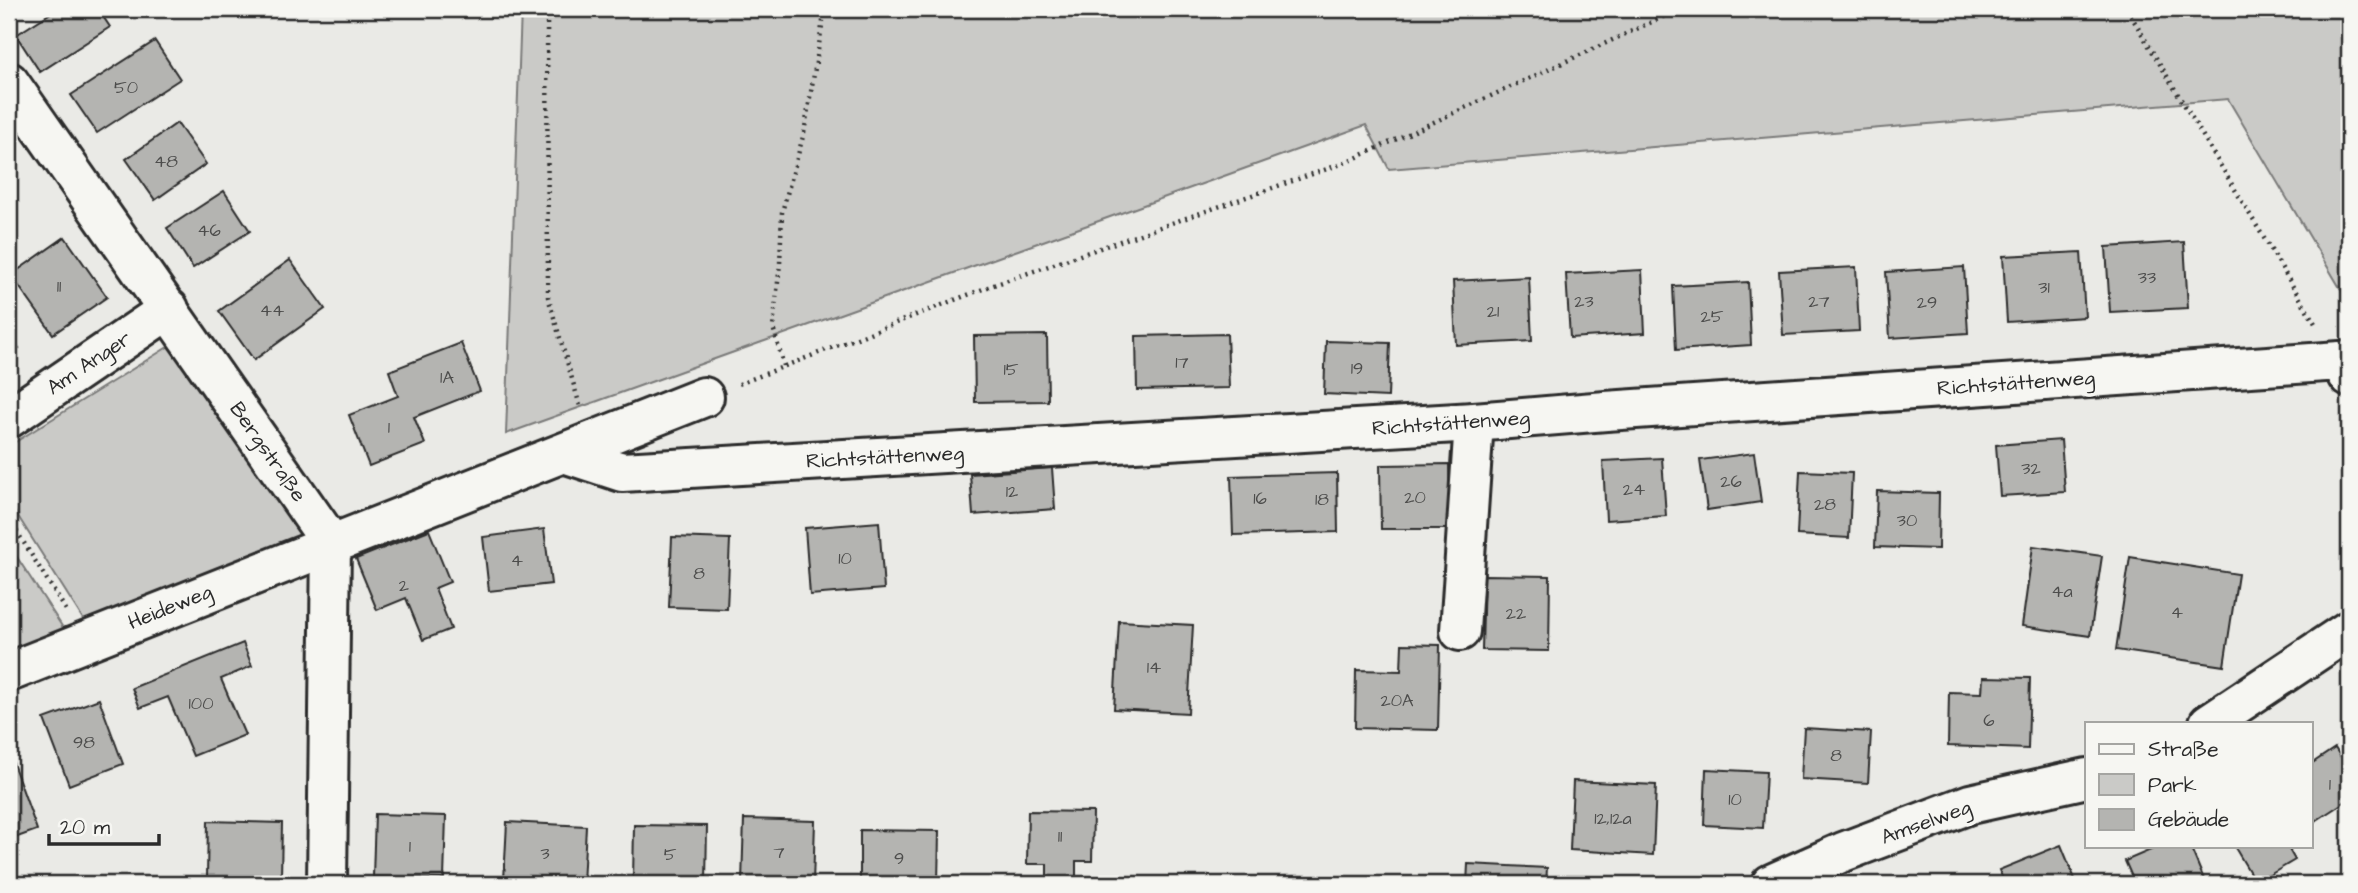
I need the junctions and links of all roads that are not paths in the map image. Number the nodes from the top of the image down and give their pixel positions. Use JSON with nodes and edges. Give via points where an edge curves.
{"nodes":[{"id":1,"x":9,"y":82,"type":"edge"},
{"id":2,"x":169,"y":309,"type":"junction"},
{"id":3,"x":2345,"y":369,"type":"edge"},
{"id":4,"x":704,"y":397,"type":"road end"},
{"id":5,"x":9,"y":418,"type":"edge"},
{"id":6,"x":1474,"y":422,"type":"junction"},
{"id":7,"x":578,"y":447,"type":"junction"},
{"id":8,"x":331,"y":543,"type":"junction"},
{"id":9,"x":2349,"y":630,"type":"edge"},
{"id":10,"x":1460,"y":631,"type":"dead end"},
{"id":11,"x":9,"y":672,"type":"edge"},
{"id":12,"x":2211,"y":722,"type":"edge"},
{"id":13,"x":2085,"y":778,"type":"edge"},
{"id":14,"x":327,"y":884,"type":"edge"},
{"id":15,"x":1771,"y":884,"type":"edge"}],
"edges":[{"from":1,"to":2,"type":"street","name":"Bergstraße"},
{"from":2,"to":5,"type":"street","name":"Am Anger"},
{"from":2,"to":8,"type":"street","name":"Bergstraße"},
{"from":3,"to":6,"type":"street","name":"Richtstättenweg"},
{"from":4,"to":7,"type":"street"},
{"from":6,"to":7,"type":"street","name":"Richtstättenweg","via":[[622,472]]},
{"from":6,"to":10,"type":"street"},
{"from":7,"to":8,"type":"street"},
{"from":8,"to":11,"type":"street","name":"Heideweg"},
{"from":8,"to":14,"type":"street"},
{"from":9,"to":12,"type":"street"},
{"from":13,"to":15,"type":"street","name":"Amselweg","via":[[1970,804]]}]}
